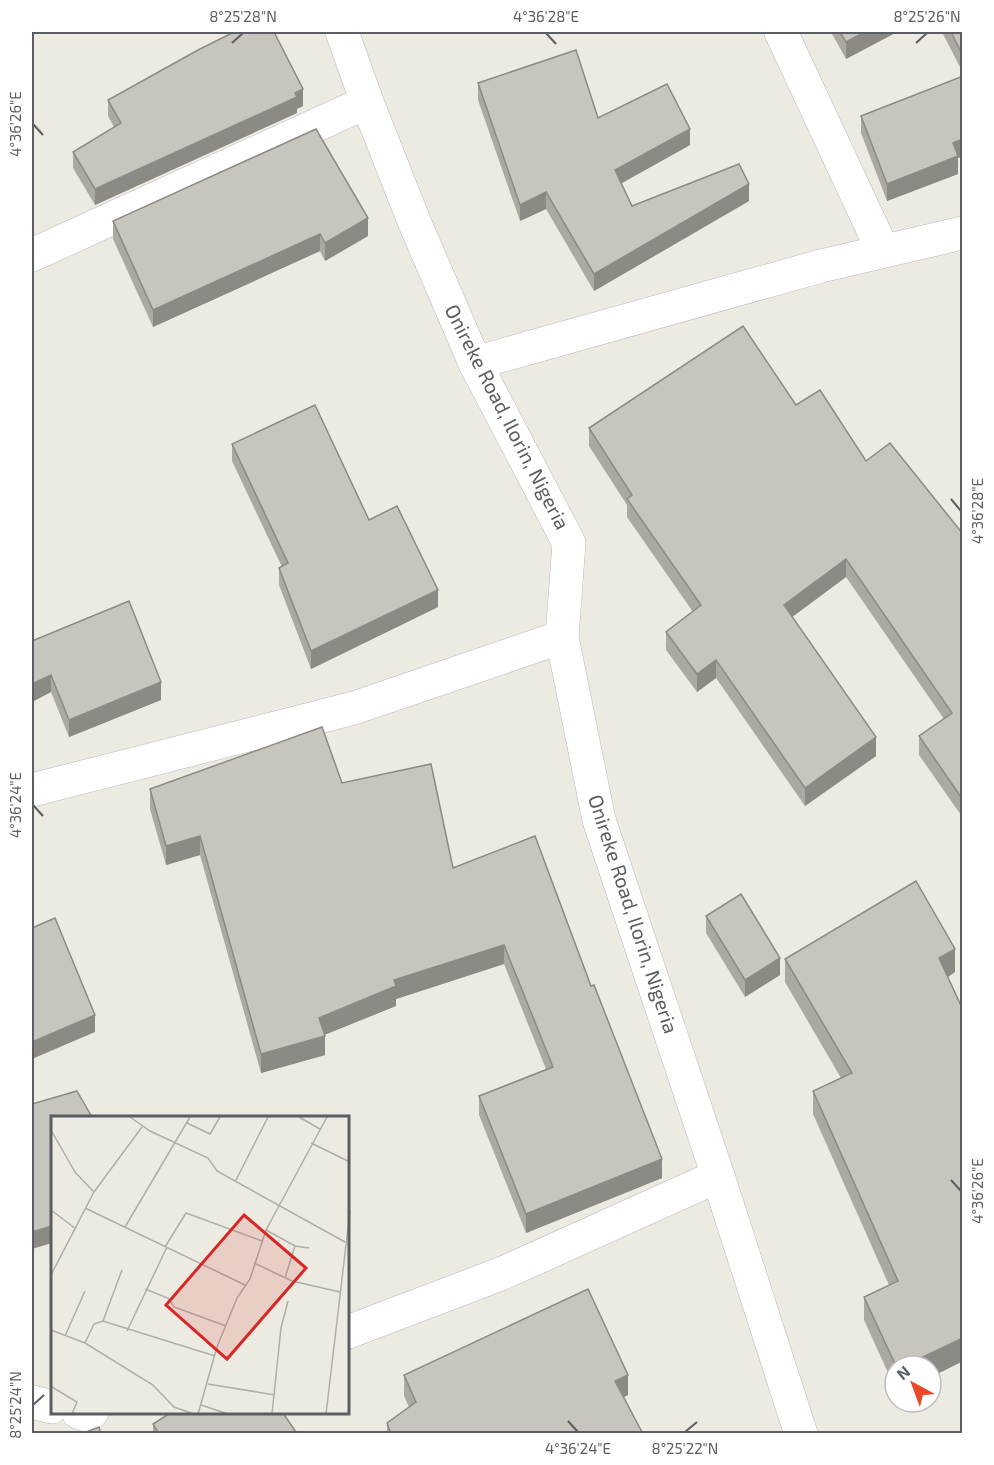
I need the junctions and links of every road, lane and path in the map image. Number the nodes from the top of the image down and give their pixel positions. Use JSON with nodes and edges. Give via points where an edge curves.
{"nodes":[{"id":1,"x":342,"y":32,"type":"edge"},
{"id":2,"x":781,"y":32,"type":"edge"},
{"id":3,"x":367,"y":102,"type":"junction"},
{"id":4,"x":963,"y":232,"type":"edge"},
{"id":5,"x":883,"y":251,"type":"junction"},
{"id":6,"x":32,"y":255,"type":"edge"},
{"id":7,"x":475,"y":363,"type":"junction"},
{"id":8,"x":562,"y":637,"type":"junction"},
{"id":9,"x":32,"y":790,"type":"edge"},
{"id":10,"x":718,"y":1176,"type":"junction"},
{"id":11,"x":350,"y":1331,"type":"edge"},
{"id":12,"x":32,"y":1402,"type":"edge"},
{"id":13,"x":51,"y":1407,"type":"edge"},
{"id":14,"x":801,"y":1434,"type":"edge"}],
"edges":[{"from":1,"to":3,"type":"street","name":"Onireke Road, Ilorin, Nigeria"},
{"from":2,"to":5,"type":"street"},
{"from":3,"to":6,"type":"street"},
{"from":3,"to":7,"type":"street","name":"Onireke Road, Ilorin, Nigeria"},
{"from":4,"to":5,"type":"street"},
{"from":5,"to":7,"type":"street"},
{"from":7,"to":8,"type":"street","name":"Onireke Road, Ilorin, Nigeria","via":[[569,543]]},
{"from":8,"to":9,"type":"street","via":[[354,708]]},
{"from":8,"to":10,"type":"street","name":"Onireke Road, Ilorin, Nigeria","via":[[599,820]]},
{"from":10,"to":11,"type":"street","via":[[503,1273]]},
{"from":10,"to":14,"type":"street","name":"Onireke Road, Ilorin, Nigeria"},
{"from":12,"to":13,"type":"street"}]}
